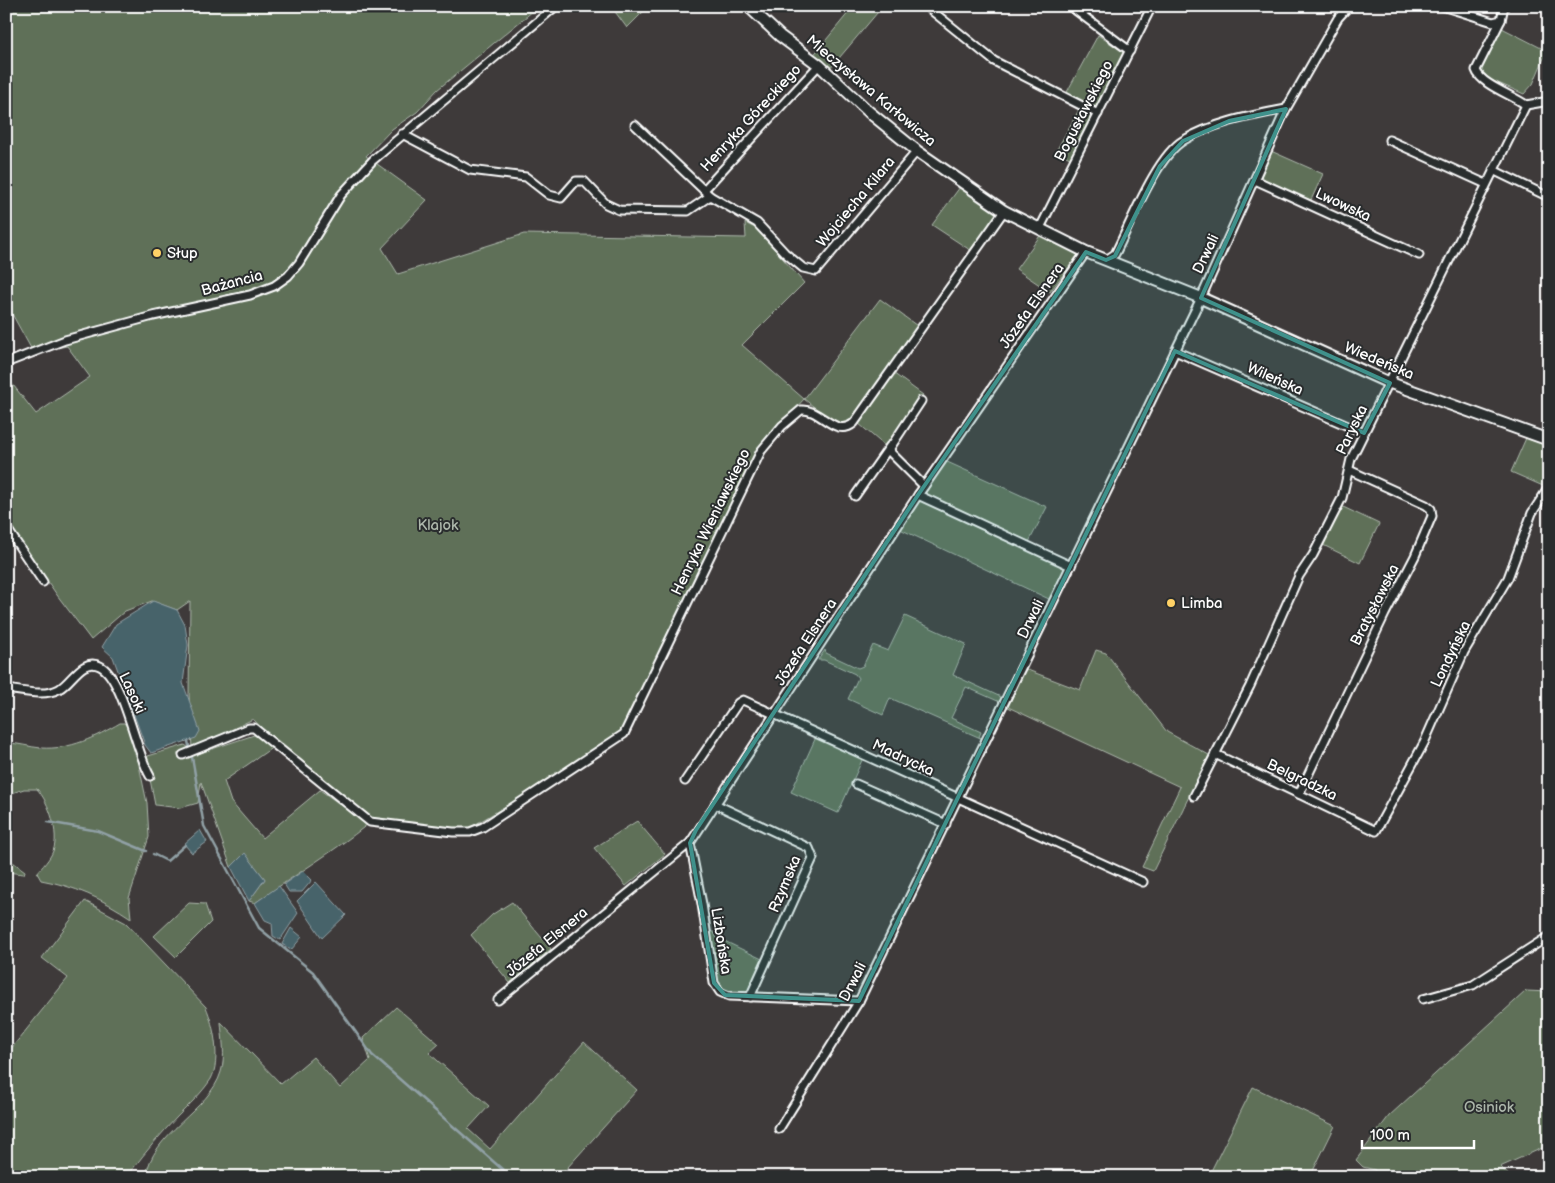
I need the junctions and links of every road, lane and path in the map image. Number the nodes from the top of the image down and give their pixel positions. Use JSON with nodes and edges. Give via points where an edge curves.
{"nodes":[{"id":1,"x":556,"y":6,"type":"edge"},
{"id":2,"x":748,"y":6,"type":"edge"},
{"id":3,"x":926,"y":6,"type":"edge"},
{"id":4,"x":1070,"y":6,"type":"edge"},
{"id":5,"x":1152,"y":6,"type":"edge"},
{"id":6,"x":1348,"y":6,"type":"edge"},
{"id":7,"x":1442,"y":6,"type":"edge"},
{"id":8,"x":1504,"y":6,"type":"edge"},
{"id":9,"x":1501,"y":20,"type":"junction"},
{"id":10,"x":1130,"y":51,"type":"junction"},
{"id":11,"x":819,"y":65,"type":"junction"},
{"id":12,"x":1549,"y":102,"type":"edge"},
{"id":13,"x":1526,"y":105,"type":"junction"},
{"id":14,"x":1286,"y":109,"type":"junction"},
{"id":15,"x":1098,"y":114,"type":"junction"},
{"id":16,"x":635,"y":125,"type":"dead end"},
{"id":17,"x":402,"y":134,"type":"junction"},
{"id":18,"x":1389,"y":140,"type":"dead end"},
{"id":19,"x":917,"y":151,"type":"junction"},
{"id":20,"x":1493,"y":170,"type":"junction"},
{"id":21,"x":1255,"y":180,"type":"junction"},
{"id":22,"x":1486,"y":184,"type":"junction"},
{"id":23,"x":704,"y":190,"type":"junction"},
{"id":24,"x":710,"y":196,"type":"junction"},
{"id":25,"x":1549,"y":197,"type":"edge"},
{"id":26,"x":1004,"y":211,"type":"junction"},
{"id":27,"x":1040,"y":228,"type":"junction"},
{"id":28,"x":1086,"y":252,"type":"junction"},
{"id":29,"x":1419,"y":255,"type":"dead end"},
{"id":30,"x":1106,"y":260,"type":"junction"},
{"id":31,"x":816,"y":271,"type":"joint"},
{"id":32,"x":1201,"y":298,"type":"junction"},
{"id":33,"x":1176,"y":351,"type":"junction"},
{"id":34,"x":6,"y":363,"type":"edge"},
{"id":35,"x":1390,"y":383,"type":"junction"},
{"id":36,"x":921,"y":401,"type":"dead end"},
{"id":37,"x":1364,"y":433,"type":"junction"},
{"id":38,"x":1549,"y":440,"type":"edge"},
{"id":39,"x":890,"y":445,"type":"junction"},
{"id":40,"x":1349,"y":470,"type":"junction"},
{"id":41,"x":924,"y":486,"type":"junction"},
{"id":42,"x":1549,"y":487,"type":"edge"},
{"id":43,"x":918,"y":495,"type":"junction"},
{"id":44,"x":855,"y":496,"type":"dead end"},
{"id":45,"x":6,"y":527,"type":"edge"},
{"id":46,"x":1071,"y":566,"type":"junction"},
{"id":47,"x":43,"y":582,"type":"dead end"},
{"id":48,"x":6,"y":689,"type":"edge"},
{"id":49,"x":776,"y":713,"type":"junction"},
{"id":50,"x":1215,"y":754,"type":"junction"},
{"id":51,"x":183,"y":755,"type":"dead end"},
{"id":52,"x":150,"y":776,"type":"dead end"},
{"id":53,"x":685,"y":781,"type":"dead end"},
{"id":54,"x":856,"y":784,"type":"dead end"},
{"id":55,"x":1299,"y":794,"type":"junction"},
{"id":56,"x":1194,"y":796,"type":"dead end"},
{"id":57,"x":959,"y":799,"type":"junction"},
{"id":58,"x":715,"y":804,"type":"junction"},
{"id":59,"x":946,"y":824,"type":"junction"},
{"id":60,"x":1376,"y":831,"type":"joint"},
{"id":61,"x":690,"y":843,"type":"junction"},
{"id":62,"x":1143,"y":882,"type":"dead end"},
{"id":63,"x":1549,"y":936,"type":"edge"},
{"id":64,"x":750,"y":997,"type":"junction"},
{"id":65,"x":1423,"y":999,"type":"dead end"},
{"id":66,"x":498,"y":1000,"type":"dead end"},
{"id":67,"x":859,"y":1002,"type":"junction"},
{"id":68,"x":779,"y":1129,"type":"dead end"}],
"edges":[{"from":1,"to":17,"type":"street","name":"Bażancia"},
{"from":2,"to":11,"type":"street","name":"Mieczysława Karłowicza","via":[[780,36]]},
{"from":3,"to":15,"type":"street","via":[[994,61]]},
{"from":4,"to":10,"type":"street"},
{"from":5,"to":10,"type":"street","name":"Bogusławskiego"},
{"from":6,"to":14,"type":"street"},
{"from":7,"to":9,"type":"street","via":[[1484,20]]},
{"from":8,"to":9,"type":"street"},
{"from":9,"to":13,"type":"street","via":[[1476,70],[1485,81]]},
{"from":10,"to":15,"type":"street","name":"Bogusławskiego"},
{"from":11,"to":19,"type":"street","name":"Mieczysława Karłowicza"},
{"from":11,"to":23,"type":"street","name":"Henryka Góreckiego"},
{"from":12,"to":13,"type":"street"},
{"from":13,"to":20,"type":"street","name":"Paryska"},
{"from":14,"to":21,"type":"street","name":"Drwali"},
{"from":14,"to":30,"type":"street","via":[[1230,121],[1183,141],[1160,166],[1115,254]]},
{"from":15,"to":27,"type":"street","name":"Bogusławskiego"},
{"from":16,"to":23,"type":"street","name":"Henryka Góreckiego"},
{"from":17,"to":24,"type":"street","via":[[470,170],[526,177],[549,195],[561,198],[576,180],[584,181],[606,204],[619,210],[688,211]]},
{"from":17,"to":34,"type":"street","name":"Bażancia","via":[[341,195],[299,263],[274,286],[65,340]]},
{"from":18,"to":22,"type":"street"},
{"from":19,"to":26,"type":"street","name":"Mieczysława Karłowicza"},
{"from":19,"to":31,"type":"street","name":"Wojciecha Kilara"},
{"from":20,"to":22,"type":"street","name":"Paryska"},
{"from":20,"to":25,"type":"street"},
{"from":21,"to":29,"type":"street","name":"Lwowska"},
{"from":21,"to":32,"type":"street","name":"Drwali"},
{"from":22,"to":35,"type":"street","name":"Paryska"},
{"from":23,"to":24,"type":"street","name":"Henryka Góreckiego"},
{"from":24,"to":31,"type":"street","name":"Henryka Góreckiego","via":[[757,223],[803,268]]},
{"from":26,"to":27,"type":"street"},
{"from":26,"to":51,"type":"street","name":"Henryka Wieniawskiego","via":[[854,423],[849,427],[836,427],[812,411],[801,410],[761,451],[624,734],[588,759],[483,827],[470,832],[453,832],[370,822],[254,728]]},
{"from":27,"to":28,"type":"street"},
{"from":28,"to":30,"type":"street"},
{"from":28,"to":41,"type":"street","name":"Józefa Elsnera"},
{"from":30,"to":32,"type":"street","name":"Wiedeńska"},
{"from":32,"to":33,"type":"street","name":"Drwali"},
{"from":32,"to":35,"type":"street","name":"Wiedeńska"},
{"from":33,"to":37,"type":"street","name":"Wileńska"},
{"from":33,"to":46,"type":"street","name":"Drwali"},
{"from":35,"to":37,"type":"street","name":"Paryska"},
{"from":35,"to":38,"type":"street","name":"Wiedeńska"},
{"from":36,"to":39,"type":"street"},
{"from":37,"to":40,"type":"street","name":"Paryska"},
{"from":39,"to":41,"type":"street","via":[[891,453]]},
{"from":39,"to":44,"type":"street"},
{"from":40,"to":50,"type":"street","name":"Paryska","via":[[1335,513],[1300,576]]},
{"from":40,"to":55,"type":"street","name":"Bratysławska","via":[[1426,505],[1432,516]]},
{"from":41,"to":43,"type":"street","name":"Józefa Elsnera"},
{"from":42,"to":60,"type":"street","name":"Londyńska","via":[[1532,513],[1508,578],[1464,652],[1424,744]]},
{"from":43,"to":46,"type":"street"},
{"from":43,"to":49,"type":"street","name":"Józefa Elsnera"},
{"from":45,"to":47,"type":"street"},
{"from":46,"to":57,"type":"street","name":"Drwali"},
{"from":48,"to":52,"type":"street","name":"Lasoki","via":[[51,692],[61,688],[84,667],[93,664],[102,667],[120,697]]},
{"from":49,"to":53,"type":"street","name":"Madrycka","via":[[740,700]]},
{"from":49,"to":57,"type":"street","name":"Madrycka"},
{"from":49,"to":58,"type":"street","name":"Józefa Elsnera"},
{"from":50,"to":55,"type":"street","name":"Belgradzka"},
{"from":50,"to":56,"type":"street","name":"Paryska"},
{"from":54,"to":59,"type":"street"},
{"from":55,"to":60,"type":"street","name":"Belgradzka"},
{"from":57,"to":59,"type":"street","name":"Drwali"},
{"from":57,"to":62,"type":"street","name":"Madrycka"},
{"from":58,"to":61,"type":"street","name":"Józefa Elsnera"},
{"from":58,"to":64,"type":"street","name":"Rzymska","via":[[809,848],[813,858]]},
{"from":59,"to":67,"type":"street","name":"Drwali"},
{"from":61,"to":64,"type":"street","name":"Lizbońska","via":[[714,986],[725,995]]},
{"from":61,"to":66,"type":"street","name":"Józefa Elsnera"},
{"from":63,"to":65,"type":"street","via":[[1473,985]]},
{"from":64,"to":67,"type":"street","name":"Lizbońska"},
{"from":67,"to":68,"type":"street","name":"Drwali"}]}
